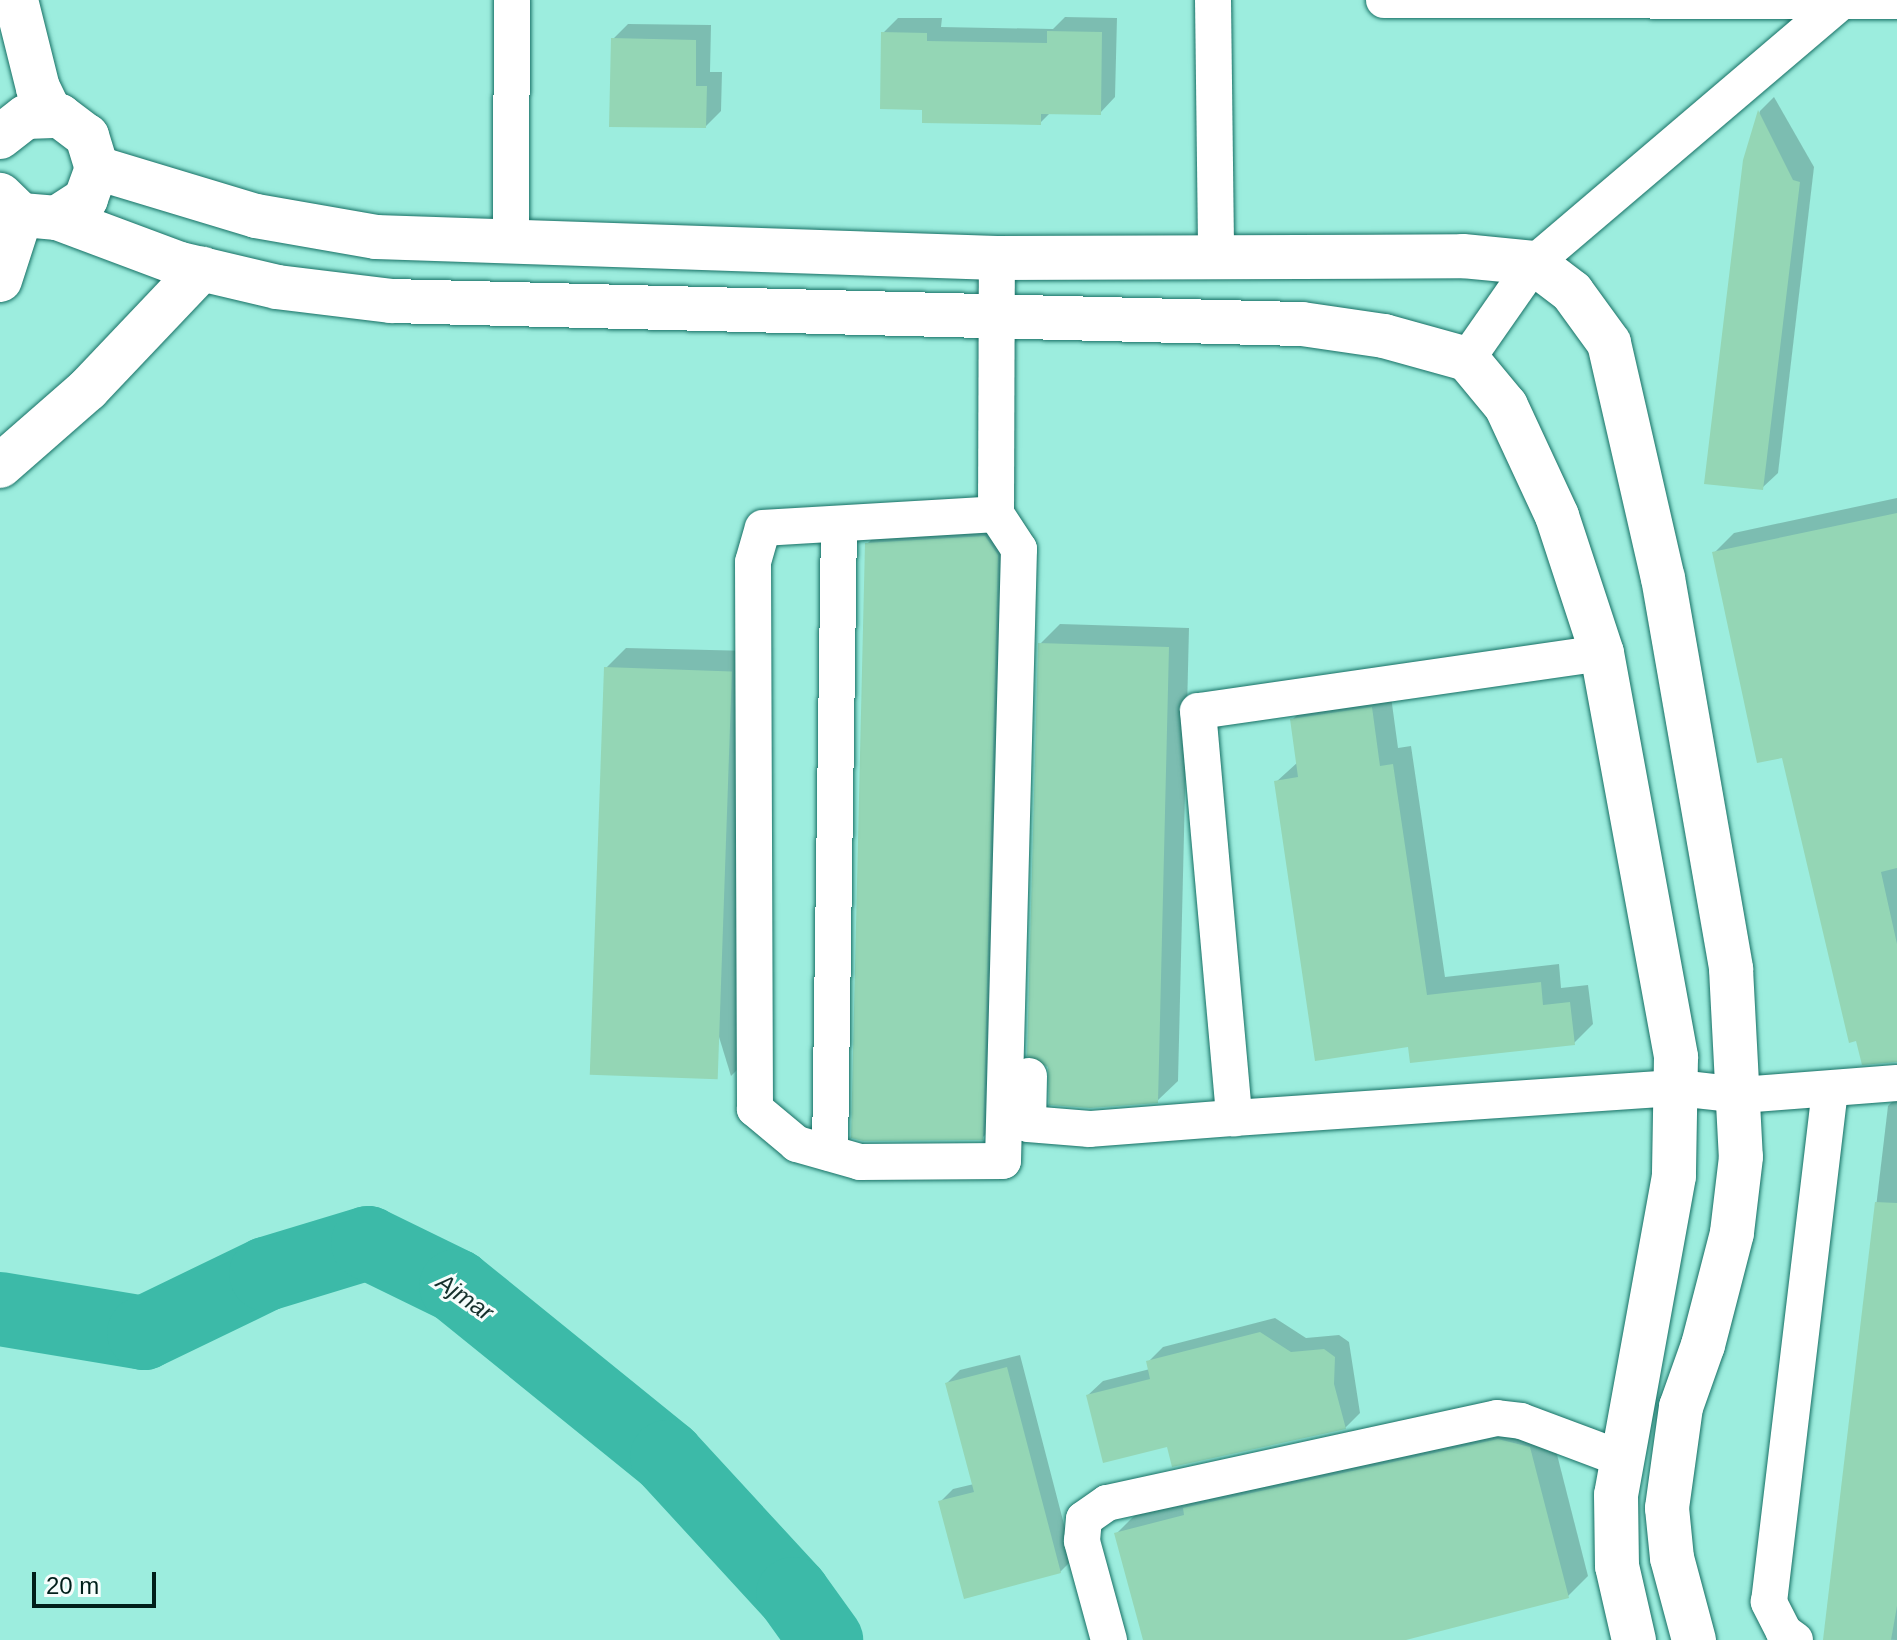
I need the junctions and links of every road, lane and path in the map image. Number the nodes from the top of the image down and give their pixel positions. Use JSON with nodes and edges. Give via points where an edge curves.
{"nodes":[{"id":1,"x":512,"y":0,"type":"edge"},
{"id":2,"x":1213,"y":0,"type":"edge"},
{"id":3,"x":1384,"y":0,"type":"edge"},
{"id":4,"x":1897,"y":1,"type":"edge"},
{"id":5,"x":1502,"y":2,"type":"edge"},
{"id":6,"x":1842,"y":2,"type":"edge"},
{"id":7,"x":16,"y":4,"type":"edge"},
{"id":8,"x":51,"y":115,"type":"junction"},
{"id":9,"x":0,"y":137,"type":"edge"},
{"id":10,"x":97,"y":168,"type":"junction"},
{"id":11,"x":26,"y":209,"type":"edge"},
{"id":12,"x":511,"y":245,"type":"junction"},
{"id":13,"x":997,"y":258,"type":"junction"},
{"id":14,"x":1216,"y":258,"type":"junction"},
{"id":15,"x":1534,"y":263,"type":"junction"},
{"id":16,"x":202,"y":269,"type":"junction"},
{"id":17,"x":0,"y":280,"type":"edge"},
{"id":18,"x":998,"y":317,"type":"junction"},
{"id":19,"x":1467,"y":359,"type":"junction"},
{"id":20,"x":0,"y":466,"type":"edge"},
{"id":21,"x":996,"y":514,"type":"junction"},
{"id":22,"x":839,"y":524,"type":"junction"},
{"id":23,"x":1035,"y":653,"type":"dead end"},
{"id":24,"x":1602,"y":653,"type":"junction"},
{"id":25,"x":1897,"y":1083,"type":"edge"},
{"id":26,"x":1678,"y":1088,"type":"junction"},
{"id":27,"x":1830,"y":1090,"type":"junction"},
{"id":28,"x":1741,"y":1095,"type":"junction"},
{"id":29,"x":1234,"y":1118,"type":"junction"},
{"id":30,"x":830,"y":1153,"type":"junction"},
{"id":31,"x":1622,"y":1459,"type":"junction"},
{"id":32,"x":1109,"y":1640,"type":"edge"},
{"id":33,"x":1634,"y":1640,"type":"edge"},
{"id":34,"x":1694,"y":1640,"type":"edge"},
{"id":35,"x":1795,"y":1640,"type":"edge"}],
"edges":[{"from":1,"to":12,"type":"street"},
{"from":2,"to":14,"type":"street"},
{"from":3,"to":5,"type":"street"},
{"from":4,"to":6,"type":"street"},
{"from":5,"to":6,"type":"street"},
{"from":6,"to":15,"type":"street"},
{"from":7,"to":8,"type":"street","via":[[38,88]]},
{"from":8,"to":9,"type":"street","via":[[26,117]]},
{"from":8,"to":10,"type":"street","via":[[75,124],[87,136]]},
{"from":10,"to":11,"type":"street","via":[[86,199]]},
{"from":10,"to":12,"type":"street","via":[[256,216],[376,237]]},
{"from":11,"to":16,"type":"street"},
{"from":11,"to":17,"type":"street"},
{"from":12,"to":13,"type":"street"},
{"from":13,"to":14,"type":"street"},
{"from":13,"to":18,"type":"street"},
{"from":14,"to":15,"type":"street","via":[[1463,256]]},
{"from":15,"to":19,"type":"street"},
{"from":15,"to":28,"type":"street","via":[[1572,292],[1609,343],[1663,578],[1696,754],[1731,969]]},
{"from":16,"to":18,"type":"street","via":[[277,287],[391,301]]},
{"from":16,"to":20,"type":"street","via":[[88,389]]},
{"from":18,"to":19,"type":"street","via":[[1302,324],[1384,336]]},
{"from":18,"to":21,"type":"street"},
{"from":19,"to":24,"type":"street","via":[[1506,406],[1557,516]]},
{"from":21,"to":22,"type":"street"},
{"from":21,"to":30,"type":"street","via":[[1019,549],[1003,1161],[860,1162]]},
{"from":22,"to":30,"type":"street"},
{"from":22,"to":30,"type":"street","via":[[763,528],[753,562],[755,1109],[797,1144]]},
{"from":23,"to":29,"type":"street","via":[[1028,1124],[1090,1129]]},
{"from":24,"to":26,"type":"street"},
{"from":24,"to":29,"type":"street","via":[[1198,711]]},
{"from":25,"to":27,"type":"street"},
{"from":26,"to":28,"type":"street"},
{"from":26,"to":29,"type":"street"},
{"from":26,"to":31,"type":"street","via":[[1674,1176]]},
{"from":27,"to":28,"type":"street"},
{"from":27,"to":35,"type":"street","via":[[1769,1602],[1784,1632]]},
{"from":28,"to":34,"type":"street","via":[[1741,1157],[1732,1233],[1681,1407],[1669,1469],[1672,1558]]},
{"from":31,"to":32,"type":"street","via":[[1521,1421],[1497,1418],[1107,1503],[1084,1519],[1082,1541]]},
{"from":31,"to":33,"type":"street","via":[[1616,1495],[1617,1566]]}]}
